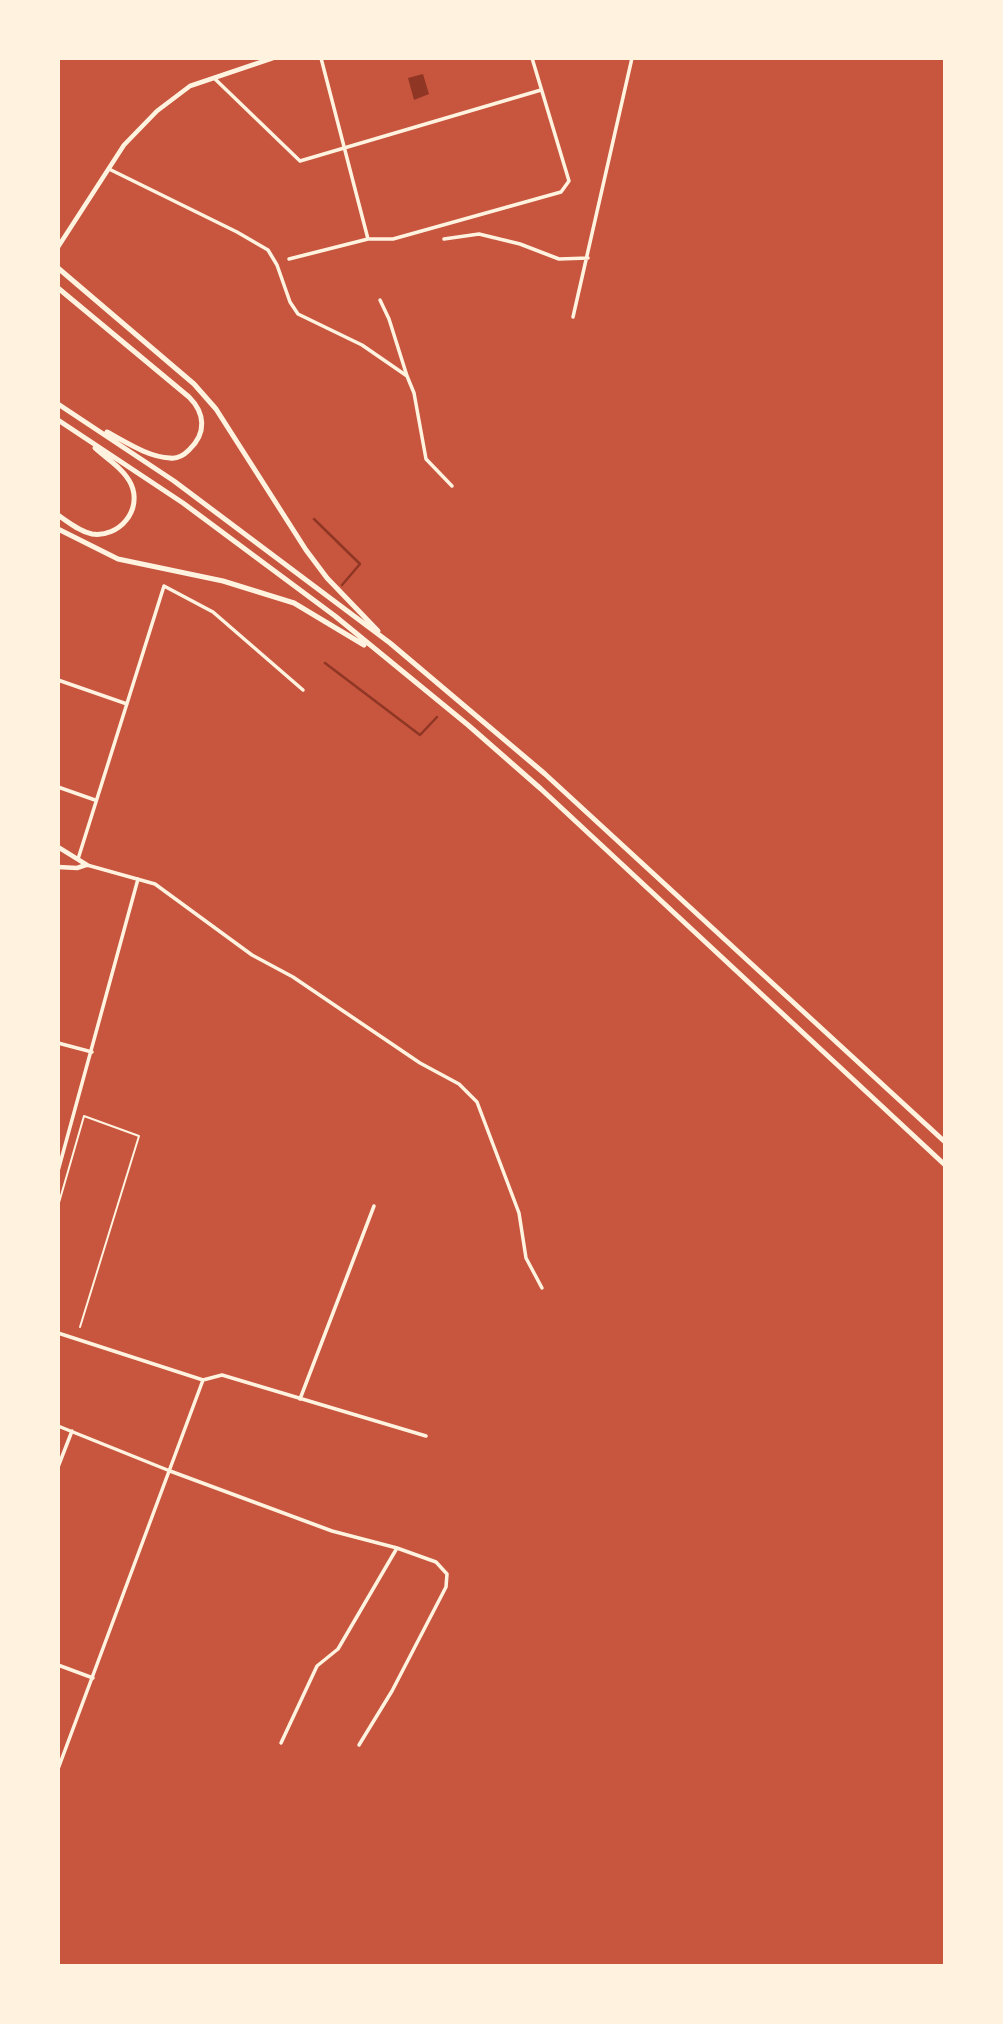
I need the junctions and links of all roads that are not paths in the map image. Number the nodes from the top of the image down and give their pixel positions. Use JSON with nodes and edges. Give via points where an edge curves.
{"nodes":[{"id":1,"x":273,"y":58,"type":"edge"},
{"id":2,"x":321,"y":58,"type":"edge"},
{"id":3,"x":532,"y":58,"type":"edge"},
{"id":4,"x":632,"y":58,"type":"edge"},
{"id":5,"x":214,"y":78,"type":"junction"},
{"id":6,"x":541,"y":90,"type":"junction"},
{"id":7,"x":345,"y":147,"type":"junction"},
{"id":8,"x":108,"y":169,"type":"junction"},
{"id":9,"x":368,"y":239,"type":"junction"},
{"id":10,"x":444,"y":239,"type":"dead end"},
{"id":11,"x":58,"y":247,"type":"edge"},
{"id":12,"x":588,"y":258,"type":"junction"},
{"id":13,"x":289,"y":259,"type":"dead end"},
{"id":14,"x":58,"y":268,"type":"edge"},
{"id":15,"x":58,"y":288,"type":"edge"},
{"id":16,"x":380,"y":300,"type":"dead end"},
{"id":17,"x":573,"y":317,"type":"dead end"},
{"id":18,"x":407,"y":376,"type":"junction"},
{"id":19,"x":58,"y":404,"type":"edge"},
{"id":20,"x":58,"y":420,"type":"edge"},
{"id":21,"x":88,"y":422,"type":"junction"},
{"id":22,"x":80,"y":435,"type":"junction"},
{"id":23,"x":452,"y":486,"type":"dead end"},
{"id":24,"x":58,"y":515,"type":"edge"},
{"id":25,"x":58,"y":528,"type":"edge"},
{"id":26,"x":390,"y":643,"type":"junction"},
{"id":27,"x":379,"y":654,"type":"junction"},
{"id":28,"x":58,"y":680,"type":"edge"},
{"id":29,"x":303,"y":690,"type":"dead end"},
{"id":30,"x":127,"y":704,"type":"junction"},
{"id":31,"x":58,"y":787,"type":"edge"},
{"id":32,"x":96,"y":800,"type":"junction"},
{"id":33,"x":58,"y":847,"type":"edge"},
{"id":34,"x":78,"y":859,"type":"junction"},
{"id":35,"x":87,"y":865,"type":"junction"},
{"id":36,"x":58,"y":867,"type":"edge"},
{"id":37,"x":138,"y":879,"type":"junction"},
{"id":38,"x":58,"y":1043,"type":"edge"},
{"id":39,"x":92,"y":1052,"type":"junction"},
{"id":40,"x":945,"y":1142,"type":"edge"},
{"id":41,"x":945,"y":1165,"type":"edge"},
{"id":42,"x":58,"y":1171,"type":"edge"},
{"id":43,"x":58,"y":1206,"type":"edge"},
{"id":44,"x":374,"y":1206,"type":"dead end"},
{"id":45,"x":542,"y":1288,"type":"dead end"},
{"id":46,"x":80,"y":1327,"type":"dead end"},
{"id":47,"x":58,"y":1333,"type":"edge"},
{"id":48,"x":203,"y":1380,"type":"junction"},
{"id":49,"x":300,"y":1399,"type":"junction"},
{"id":50,"x":58,"y":1426,"type":"edge"},
{"id":51,"x":72,"y":1432,"type":"junction"},
{"id":52,"x":426,"y":1436,"type":"dead end"},
{"id":53,"x":58,"y":1467,"type":"edge"},
{"id":54,"x":170,"y":1471,"type":"junction"},
{"id":55,"x":397,"y":1548,"type":"junction"},
{"id":56,"x":58,"y":1665,"type":"edge"},
{"id":57,"x":93,"y":1678,"type":"junction"},
{"id":58,"x":281,"y":1743,"type":"dead end"},
{"id":59,"x":359,"y":1745,"type":"dead end"},
{"id":60,"x":58,"y":1769,"type":"edge"}],
"edges":[{"from":1,"to":5,"type":"street"},
{"from":2,"to":7,"type":"street"},
{"from":3,"to":6,"type":"street"},
{"from":4,"to":12,"type":"street"},
{"from":5,"to":7,"type":"street","via":[[300,160]]},
{"from":5,"to":8,"type":"street","via":[[190,86],[157,111]]},
{"from":6,"to":7,"type":"street"},
{"from":6,"to":9,"type":"street","via":[[569,181],[561,192],[393,239]]},
{"from":7,"to":9,"type":"street"},
{"from":8,"to":11,"type":"street"},
{"from":8,"to":18,"type":"street","via":[[268,250],[298,314],[362,345]]},
{"from":9,"to":13,"type":"street"},
{"from":10,"to":12,"type":"street","via":[[479,234],[559,259]]},
{"from":12,"to":17,"type":"street"},
{"from":14,"to":26,"type":"highway","via":[[194,384],[216,409],[306,551]]},
{"from":15,"to":21,"type":"highway","via":[[189,397],[199,407],[202,420],[201,435],[193,447],[171,459]]},
{"from":16,"to":18,"type":"street"},
{"from":18,"to":23,"type":"street","via":[[425,459]]},
{"from":19,"to":21,"type":"highway"},
{"from":20,"to":22,"type":"highway"},
{"from":21,"to":26,"type":"highway"},
{"from":22,"to":24,"type":"highway","via":[[127,476],[134,503],[122,526],[101,534],[88,533]]},
{"from":22,"to":27,"type":"highway","via":[[183,503]]},
{"from":25,"to":27,"type":"highway","via":[[118,559],[223,580],[294,603]]},
{"from":26,"to":40,"type":"highway","via":[[545,774]]},
{"from":27,"to":41,"type":"highway","via":[[541,789]]},
{"from":28,"to":30,"type":"street"},
{"from":29,"to":30,"type":"street","via":[[213,612],[164,586]]},
{"from":30,"to":32,"type":"street"},
{"from":31,"to":32,"type":"street"},
{"from":32,"to":34,"type":"street"},
{"from":33,"to":34,"type":"street"},
{"from":34,"to":35,"type":"street"},
{"from":35,"to":36,"type":"street"},
{"from":35,"to":37,"type":"street"},
{"from":37,"to":39,"type":"street"},
{"from":37,"to":45,"type":"street","via":[[155,884],[251,955],[459,1084],[477,1102],[519,1213],[526,1258]]},
{"from":38,"to":39,"type":"street"},
{"from":39,"to":42,"type":"street"},
{"from":43,"to":46,"type":"lane","via":[[83,1116],[139,1136]]},
{"from":44,"to":49,"type":"street"},
{"from":47,"to":48,"type":"street"},
{"from":48,"to":49,"type":"street","via":[[222,1375]]},
{"from":48,"to":54,"type":"street"},
{"from":49,"to":52,"type":"street"},
{"from":50,"to":51,"type":"street"},
{"from":51,"to":53,"type":"street"},
{"from":51,"to":54,"type":"street"},
{"from":54,"to":55,"type":"street","via":[[332,1531]]},
{"from":54,"to":57,"type":"street"},
{"from":55,"to":58,"type":"street","via":[[338,1649],[317,1666]]},
{"from":55,"to":59,"type":"street","via":[[436,1562],[447,1573],[446,1587]]},
{"from":56,"to":57,"type":"street"},
{"from":57,"to":60,"type":"street"}]}
